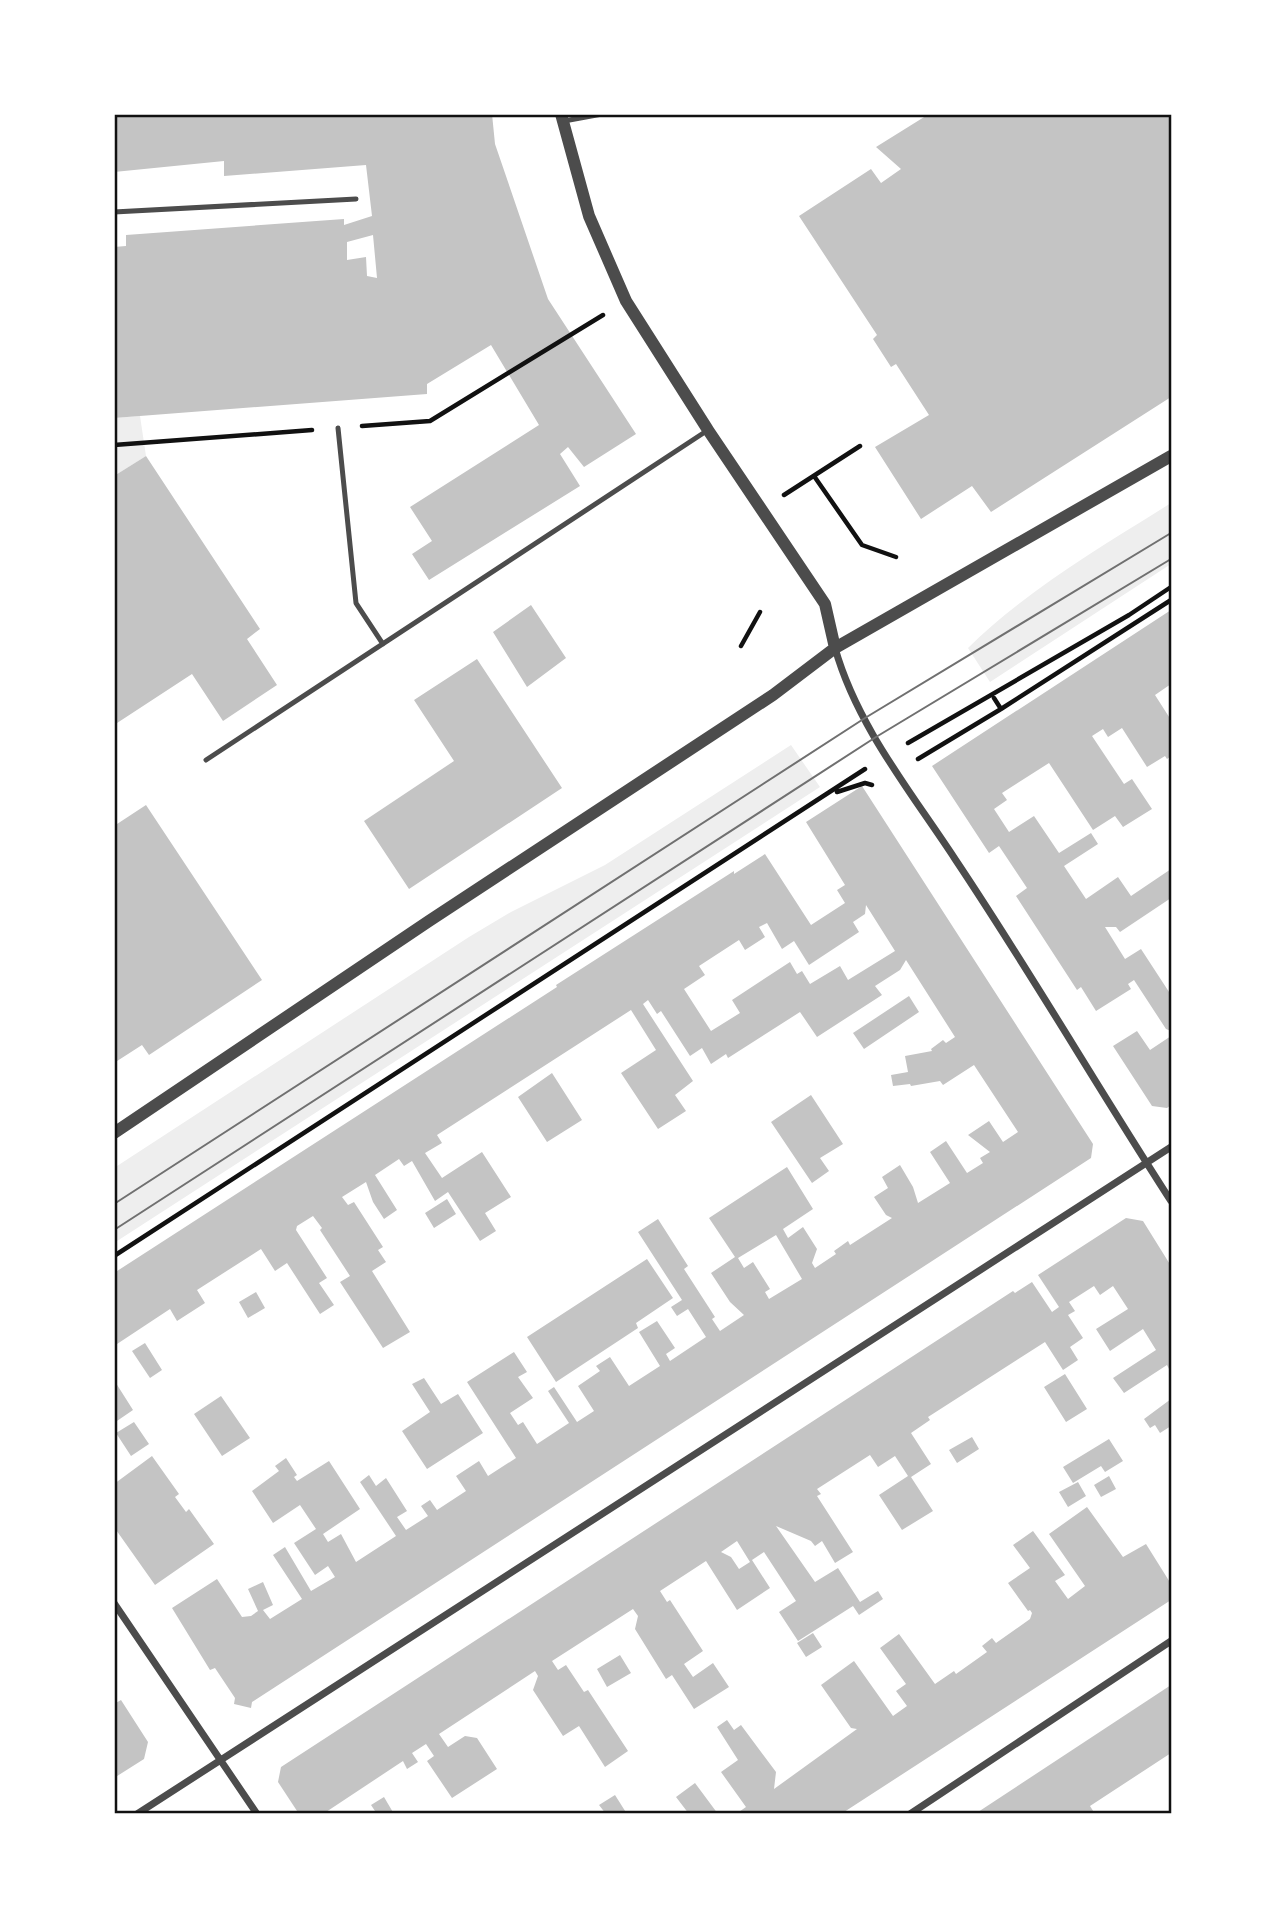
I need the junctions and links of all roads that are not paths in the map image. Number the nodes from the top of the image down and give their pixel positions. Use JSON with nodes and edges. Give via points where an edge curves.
{"nodes":[{"id":1,"x":603,"y":114,"type":"edge"},
{"id":2,"x":561,"y":118,"type":"edge"},
{"id":3,"x":356,"y":199,"type":"dead end"},
{"id":4,"x":114,"y":212,"type":"edge"},
{"id":5,"x":338,"y":428,"type":"road end"},
{"id":6,"x":708,"y":430,"type":"junction"},
{"id":7,"x":1171,"y":456,"type":"edge"},
{"id":8,"x":383,"y":644,"type":"junction"},
{"id":9,"x":835,"y":648,"type":"junction"},
{"id":10,"x":206,"y":760,"type":"dead end"},
{"id":11,"x":114,"y":1133,"type":"edge"},
{"id":12,"x":1171,"y":1147,"type":"edge"},
{"id":13,"x":1147,"y":1164,"type":"junction"},
{"id":14,"x":1171,"y":1201,"type":"edge"},
{"id":15,"x":114,"y":1602,"type":"edge"},
{"id":16,"x":1171,"y":1641,"type":"edge"},
{"id":17,"x":219,"y":1760,"type":"junction"},
{"id":18,"x":137,"y":1814,"type":"edge"},
{"id":19,"x":257,"y":1814,"type":"edge"},
{"id":20,"x":909,"y":1814,"type":"edge"}],
"edges":[{"from":1,"to":2,"type":"lane"},
{"from":2,"to":6,"type":"street","via":[[589,216],[626,301]]},
{"from":3,"to":4,"type":"lane"},
{"from":5,"to":8,"type":"lane","via":[[356,603]]},
{"from":6,"to":8,"type":"lane"},
{"from":6,"to":9,"type":"street","via":[[825,604]]},
{"from":7,"to":9,"type":"street"},
{"from":8,"to":10,"type":"lane"},
{"from":9,"to":11,"type":"street","via":[[773,695]]},
{"from":9,"to":13,"type":"street","via":[[844,681],[887,756]]},
{"from":12,"to":13,"type":"street"},
{"from":13,"to":14,"type":"street"},
{"from":13,"to":17,"type":"street"},
{"from":15,"to":17,"type":"street"},
{"from":16,"to":20,"type":"street"},
{"from":17,"to":18,"type":"street"},
{"from":17,"to":19,"type":"street"}]}
